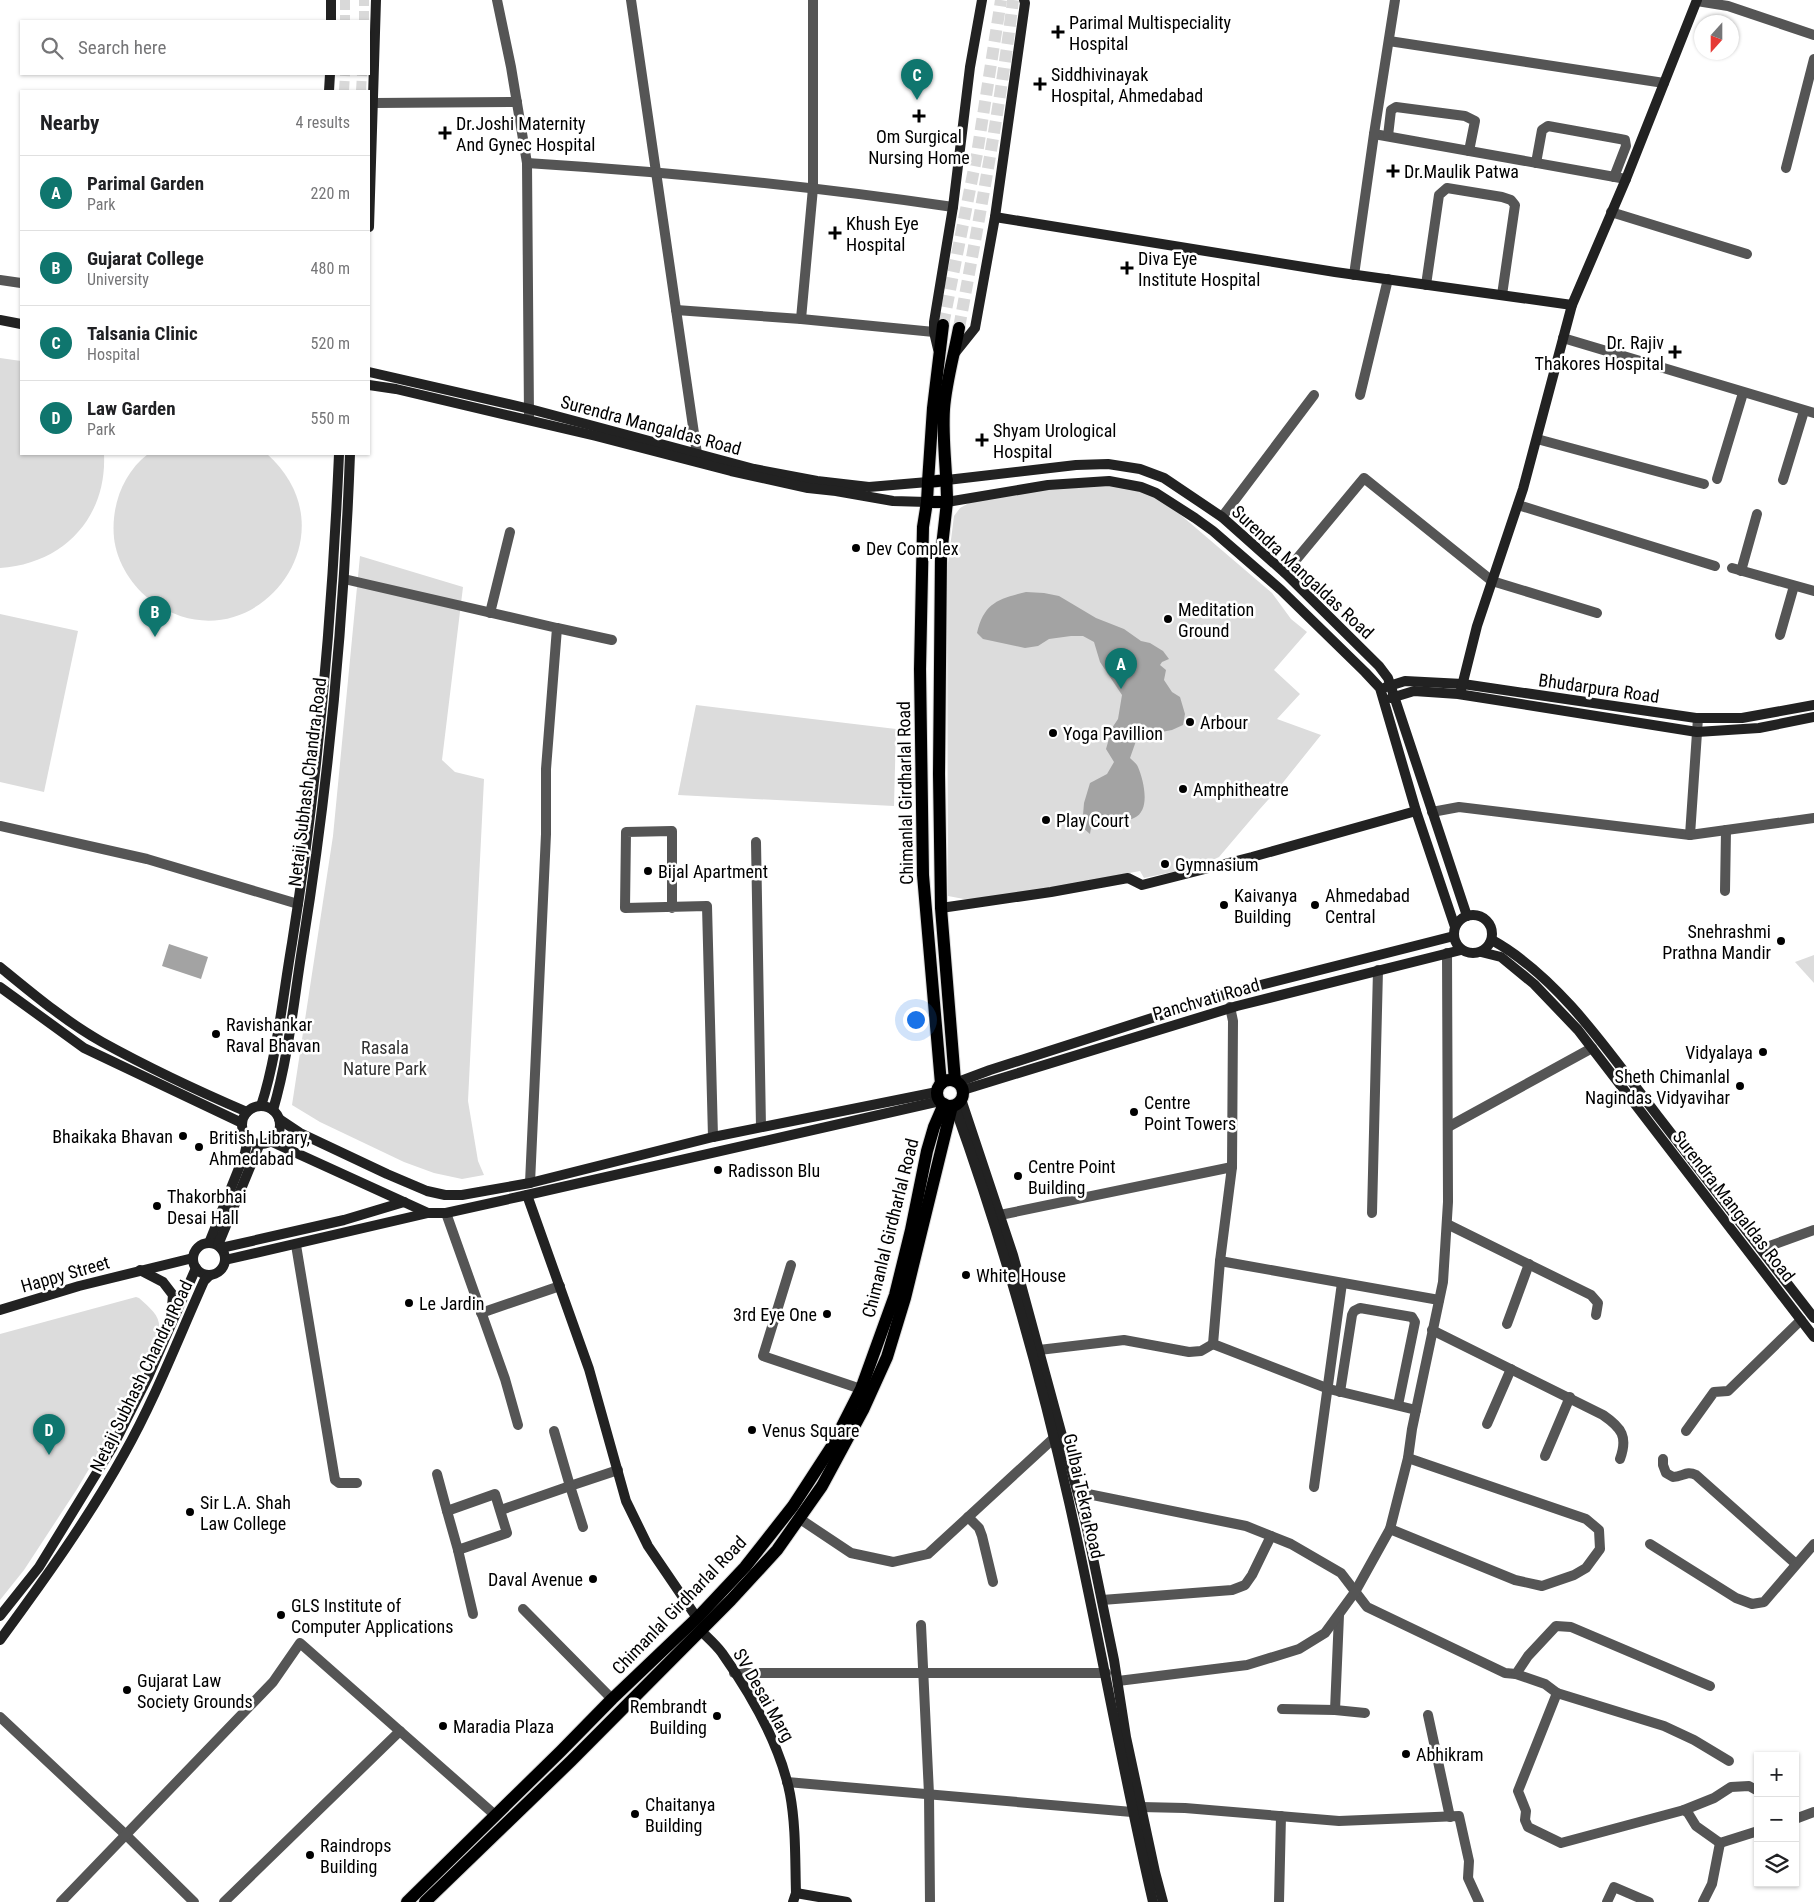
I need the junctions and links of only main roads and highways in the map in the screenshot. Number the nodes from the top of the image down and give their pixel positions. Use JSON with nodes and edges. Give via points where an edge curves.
{"nodes":[{"id":1,"x":331,"y":0,"type":"edge"},
{"id":2,"x":376,"y":0,"type":"edge"},
{"id":3,"x":982,"y":0,"type":"edge"},
{"id":4,"x":1024,"y":0,"type":"edge"},
{"id":5,"x":1697,"y":0,"type":"edge"},
{"id":6,"x":331,"y":20,"type":"edge"},
{"id":7,"x":330,"y":75,"type":"edge"},
{"id":8,"x":329,"y":90,"type":"edge"},
{"id":9,"x":370,"y":202,"type":"edge"},
{"id":10,"x":995,"y":217,"type":"junction"},
{"id":11,"x":1572,"y":305,"type":"junction"},
{"id":12,"x":0,"y":320,"type":"edge"},
{"id":13,"x":20,"y":324,"type":"edge"},
{"id":14,"x":938,"y":328,"type":"joint"},
{"id":15,"x":959,"y":328,"type":"tunnel mouth"},
{"id":16,"x":954,"y":354,"type":"junction"},
{"id":17,"x":370,"y":372,"type":"edge"},
{"id":18,"x":370,"y":385,"type":"edge"},
{"id":19,"x":339,"y":455,"type":"edge"},
{"id":20,"x":350,"y":455,"type":"edge"},
{"id":21,"x":947,"y":480,"type":"junction"},
{"id":22,"x":928,"y":482,"type":"junction"},
{"id":23,"x":927,"y":502,"type":"junction"},
{"id":24,"x":946,"y":502,"type":"junction"},
{"id":25,"x":1391,"y":685,"type":"junction"},
{"id":26,"x":1380,"y":688,"type":"junction"},
{"id":27,"x":1462,"y":689,"type":"junction"},
{"id":28,"x":1395,"y":696,"type":"junction"},
{"id":29,"x":1384,"y":701,"type":"junction"},
{"id":30,"x":1814,"y":705,"type":"edge"},
{"id":31,"x":1814,"y":717,"type":"edge"},
{"id":32,"x":1416,"y":811,"type":"junction"},
{"id":33,"x":941,"y":908,"type":"junction"},
{"id":34,"x":1467,"y":916,"type":"junction"},
{"id":35,"x":1454,"y":932,"type":"junction"},
{"id":36,"x":1492,"y":940,"type":"junction"},
{"id":37,"x":1461,"y":950,"type":"junction"},
{"id":38,"x":1481,"y":952,"type":"junction"},
{"id":39,"x":0,"y":967,"type":"edge"},
{"id":40,"x":0,"y":987,"type":"edge"},
{"id":41,"x":951,"y":1094,"type":"junction"},
{"id":42,"x":261,"y":1106,"type":"junction"},
{"id":43,"x":248,"y":1112,"type":"junction"},
{"id":44,"x":276,"y":1114,"type":"junction"},
{"id":45,"x":242,"y":1123,"type":"junction"},
{"id":46,"x":248,"y":1138,"type":"junction"},
{"id":47,"x":265,"y":1142,"type":"junction"},
{"id":48,"x":527,"y":1195,"type":"junction"},
{"id":49,"x":404,"y":1202,"type":"junction"},
{"id":50,"x":428,"y":1213,"type":"junction"},
{"id":51,"x":216,"y":1246,"type":"junction"},
{"id":52,"x":225,"y":1260,"type":"junction"},
{"id":53,"x":195,"y":1263,"type":"junction"},
{"id":54,"x":140,"y":1270,"type":"junction"},
{"id":55,"x":210,"y":1275,"type":"junction"},
{"id":56,"x":0,"y":1310,"type":"edge"},
{"id":57,"x":1814,"y":1318,"type":"edge"},
{"id":58,"x":170,"y":1330,"type":"junction"},
{"id":59,"x":1814,"y":1337,"type":"edge"},
{"id":60,"x":0,"y":1616,"type":"edge"},
{"id":61,"x":696,"y":1618,"type":"junction"},
{"id":62,"x":701,"y":1631,"type":"junction"},
{"id":63,"x":0,"y":1640,"type":"edge"},
{"id":64,"x":1136,"y":1809,"type":"junction"},
{"id":65,"x":794,"y":1898,"type":"edge"},
{"id":66,"x":407,"y":1902,"type":"edge"},
{"id":67,"x":425,"y":1902,"type":"edge"},
{"id":68,"x":847,"y":1902,"type":"edge"},
{"id":69,"x":1152,"y":1902,"type":"edge"},
{"id":70,"x":1163,"y":1902,"type":"edge"}],
"edges":[{"from":1,"to":6,"type":"main road"},
{"from":2,"to":9,"type":"main road"},
{"from":3,"to":14,"type":"main road","via":[[934,322]]},
{"from":4,"to":10,"type":"main road"},
{"from":5,"to":11,"type":"main road","via":[[1626,180]]},
{"from":7,"to":8,"type":"main road"},
{"from":10,"to":11,"type":"main road","via":[[1354,275]]},
{"from":10,"to":16,"type":"main road","via":[[975,328]]},
{"from":11,"to":27,"type":"main road","via":[[1537,439],[1477,626]]},
{"from":12,"to":13,"type":"main road"},
{"from":14,"to":22,"type":"main road"},
{"from":15,"to":16,"type":"main road"},
{"from":16,"to":21,"type":"main road","via":[[944,408]]},
{"from":17,"to":22,"type":"main road","name":"Surendra Mangaldas Road","via":[[530,409],[754,469],[869,487]]},
{"from":18,"to":23,"type":"main road","name":"Surendra Mangaldas Road","via":[[596,436],[731,472],[808,488],[893,501]]},
{"from":19,"to":42,"type":"main road","name":"Netaji Subhash Chandra Road","via":[[328,642],[298,904],[275,1044]]},
{"from":20,"to":44,"type":"main road","name":"Netaji Subhash Chandra Road","via":[[333,708],[309,906]]},
{"from":21,"to":22,"type":"main road"},
{"from":21,"to":24,"type":"main road","name":"Chimanlal Girdharlal Road"},
{"from":21,"to":25,"type":"main road","name":"Surendra Mangaldas Road","via":[[1108,464],[1164,478],[1222,517],[1285,573],[1379,666]]},
{"from":22,"to":23,"type":"main road","name":"Chimanlal Girdharlal Road"},
{"from":23,"to":24,"type":"main road"},
{"from":23,"to":41,"type":"main road","name":"Chimanlal Girdharlal Road","via":[[923,527],[920,669],[923,875]]},
{"from":24,"to":26,"type":"main road","name":"Surendra Mangaldas Road","via":[[1040,486],[1109,481],[1156,494],[1195,518],[1241,555]]},
{"from":24,"to":33,"type":"main road","name":"Chimanlal Girdharlal Road","via":[[941,555]]},
{"from":25,"to":26,"type":"main road","name":"Bhudarpura Road"},
{"from":25,"to":27,"type":"main road","name":"Bhudarpura Road","via":[[1405,681]]},
{"from":25,"to":28,"type":"main road","name":"Surendra Mangaldas Road"},
{"from":26,"to":29,"type":"main road","name":"Surendra Mangaldas Road"},
{"from":27,"to":28,"type":"main road","name":"Bhudarpura Road","via":[[1414,691]]},
{"from":27,"to":30,"type":"main road","name":"Bhudarpura Road","via":[[1698,718],[1742,718]]},
{"from":27,"to":31,"type":"main road","name":"Bhudarpura Road","via":[[1697,732],[1759,728]]},
{"from":28,"to":29,"type":"main road","name":"Bhudarpura Road"},
{"from":28,"to":34,"type":"main road","name":"Surendra Mangaldas Road"},
{"from":29,"to":32,"type":"main road","name":"Surendra Mangaldas Road"},
{"from":32,"to":33,"type":"main road","via":[[1156,882],[1142,884],[1128,878]]},
{"from":32,"to":35,"type":"main road","name":"Surendra Mangaldas Road"},
{"from":33,"to":41,"type":"main road","name":"Chimanlal Girdharlal Road"},
{"from":34,"to":35,"type":"main road","via":[[1462,918]]},
{"from":34,"to":36,"type":"main road","via":[[1480,916],[1486,920]]},
{"from":35,"to":37,"type":"main road"},
{"from":35,"to":41,"type":"main road","name":"Panchvati Road","via":[[1233,992],[990,1070]]},
{"from":36,"to":38,"type":"main road"},
{"from":36,"to":57,"type":"main road","name":"Surendra Mangaldas Road","via":[[1541,976],[1586,1023]]},
{"from":37,"to":38,"type":"main road","via":[[1471,954]]},
{"from":37,"to":41,"type":"main road","name":"Panchvati Road","via":[[1230,1007]]},
{"from":38,"to":59,"type":"main road","name":"Surendra Mangaldas Road","via":[[1501,957],[1534,984],[1578,1030]]},
{"from":39,"to":43,"type":"main road","via":[[46,1005],[101,1041],[159,1072]]},
{"from":40,"to":45,"type":"main road","via":[[84,1048]]},
{"from":41,"to":44,"type":"main road","via":[[761,1127],[530,1183],[462,1195],[427,1191],[387,1174],[300,1133]]},
{"from":41,"to":48,"type":"main road"},
{"from":41,"to":61,"type":"main road","name":"Chimanlal Girdharlal Road","via":[[934,1127],[895,1295],[861,1388],[832,1446],[793,1506],[744,1567]]},
{"from":41,"to":62,"type":"main road","name":"Chimanlal Girdharlal Road","via":[[908,1289],[886,1357],[863,1410],[822,1486],[800,1519],[776,1550]]},
{"from":41,"to":64,"type":"main road","name":"Gulbai Tekra Road","via":[[1000,1242],[1054,1438]]},
{"from":41,"to":64,"type":"main road","name":"Gulbai Tekra Road","via":[[982,1162],[1013,1254],[1078,1492],[1118,1681]]},
{"from":42,"to":43,"type":"main road"},
{"from":42,"to":44,"type":"main road"},
{"from":43,"to":45,"type":"main road"},
{"from":44,"to":47,"type":"main road","via":[[279,1131]]},
{"from":45,"to":46,"type":"main road"},
{"from":46,"to":47,"type":"main road"},
{"from":46,"to":51,"type":"main road"},
{"from":47,"to":49,"type":"main road"},
{"from":47,"to":51,"type":"main road"},
{"from":48,"to":50,"type":"main road","via":[[446,1213]]},
{"from":48,"to":61,"type":"main road","via":[[589,1369],[626,1501],[648,1546]]},
{"from":49,"to":50,"type":"main road"},
{"from":49,"to":51,"type":"main road","via":[[344,1220]]},
{"from":50,"to":52,"type":"main road"},
{"from":51,"to":52,"type":"main road"},
{"from":51,"to":53,"type":"main road","via":[[200,1246],[194,1253]]},
{"from":52,"to":55,"type":"main road","via":[[219,1272]]},
{"from":53,"to":54,"type":"main road","name":"Happy Street"},
{"from":53,"to":55,"type":"main road"},
{"from":53,"to":58,"type":"main road","name":"Netaji Subhash Chandra Road"},
{"from":54,"to":56,"type":"main road","name":"Happy Street"},
{"from":54,"to":58,"type":"main road","via":[[163,1282],[173,1295]]},
{"from":55,"to":63,"type":"main road","name":"Netaji Subhash Chandra Road","via":[[125,1453],[49,1574]]},
{"from":58,"to":60,"type":"main road","name":"Netaji Subhash Chandra Road","via":[[112,1448],[79,1504],[39,1567]]},
{"from":61,"to":66,"type":"main road","name":"Chimanlal Girdharlal Road"},
{"from":62,"to":65,"type":"main road","name":"SV Desai Marg","via":[[721,1652],[764,1721],[780,1757],[794,1827]]},
{"from":62,"to":67,"type":"main road","name":"Chimanlal Girdharlal Road"},
{"from":64,"to":69,"type":"main road","name":"Gulbai Tekra Road"},
{"from":64,"to":70,"type":"main road","name":"Gulbai Tekra Road"},
{"from":65,"to":68,"type":"main road"}]}
